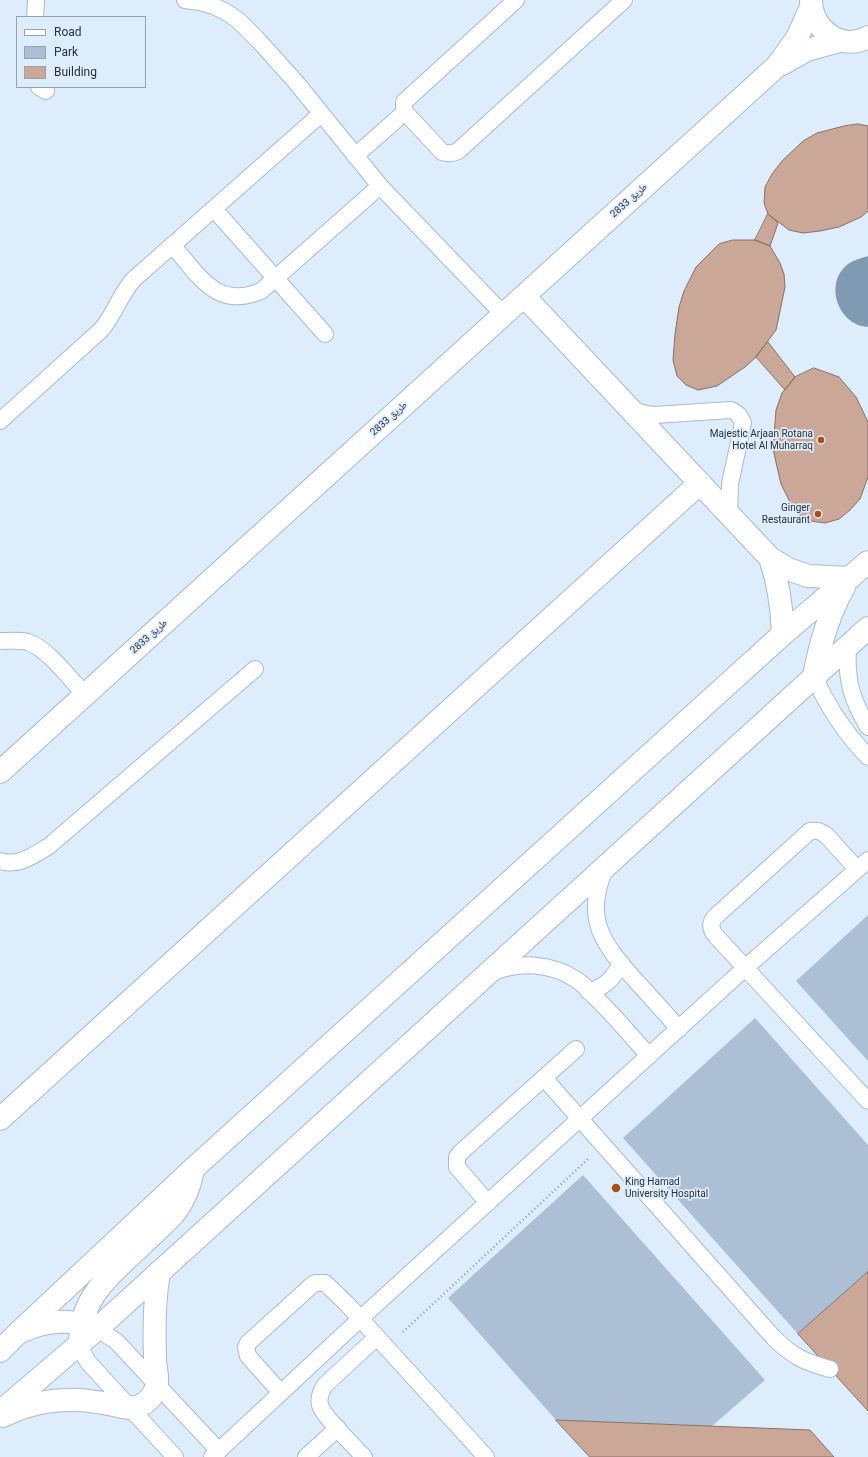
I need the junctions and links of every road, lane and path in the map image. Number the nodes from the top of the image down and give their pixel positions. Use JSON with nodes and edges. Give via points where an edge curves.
{"nodes":[{"id":1,"x":36,"y":0,"type":"edge"},
{"id":2,"x":185,"y":0,"type":"edge"},
{"id":3,"x":516,"y":0,"type":"edge"},
{"id":4,"x":624,"y":0,"type":"edge"},
{"id":5,"x":811,"y":3,"type":"edge"},
{"id":6,"x":34,"y":16,"type":"edge"},
{"id":7,"x":868,"y":37,"type":"edge"},
{"id":8,"x":840,"y":40,"type":"junction"},
{"id":9,"x":777,"y":66,"type":"junction"},
{"id":10,"x":405,"y":112,"type":"junction"},
{"id":11,"x":321,"y":114,"type":"junction"},
{"id":12,"x":355,"y":156,"type":"junction"},
{"id":13,"x":380,"y":186,"type":"junction"},
{"id":14,"x":214,"y":209,"type":"junction"},
{"id":15,"x":172,"y":245,"type":"junction"},
{"id":16,"x":275,"y":279,"type":"junction"},
{"id":17,"x":524,"y":296,"type":"junction"},
{"id":18,"x":504,"y":315,"type":"junction"},
{"id":19,"x":325,"y":334,"type":"dead end"},
{"id":20,"x":631,"y":410,"type":"junction"},
{"id":21,"x":0,"y":421,"type":"edge"},
{"id":22,"x":700,"y":483,"type":"junction"},
{"id":23,"x":729,"y":515,"type":"junction"},
{"id":24,"x":770,"y":558,"type":"junction"},
{"id":25,"x":868,"y":562,"type":"edge"},
{"id":26,"x":850,"y":578,"type":"junction"},
{"id":27,"x":868,"y":628,"type":"edge"},
{"id":28,"x":783,"y":634,"type":"junction"},
{"id":29,"x":0,"y":641,"type":"edge"},
{"id":30,"x":848,"y":647,"type":"junction"},
{"id":31,"x":255,"y":669,"type":"dead end"},
{"id":32,"x":814,"y":676,"type":"junction"},
{"id":33,"x":85,"y":695,"type":"junction"},
{"id":34,"x":868,"y":727,"type":"edge"},
{"id":35,"x":868,"y":757,"type":"edge"},
{"id":36,"x":0,"y":772,"type":"edge"},
{"id":37,"x":0,"y":861,"type":"edge"},
{"id":38,"x":863,"y":864,"type":"edge"},
{"id":39,"x":606,"y":866,"type":"junction"},
{"id":40,"x":621,"y":963,"type":"junction"},
{"id":41,"x":745,"y":968,"type":"junction"},
{"id":42,"x":486,"y":975,"type":"junction"},
{"id":43,"x":590,"y":992,"type":"junction"},
{"id":44,"x":679,"y":1028,"type":"junction"},
{"id":45,"x":576,"y":1049,"type":"dead end"},
{"id":46,"x":649,"y":1056,"type":"junction"},
{"id":47,"x":544,"y":1078,"type":"junction"},
{"id":48,"x":868,"y":1101,"type":"edge"},
{"id":49,"x":0,"y":1119,"type":"edge"},
{"id":50,"x":581,"y":1119,"type":"junction"},
{"id":51,"x":603,"y":1145,"type":"junction"},
{"id":52,"x":193,"y":1169,"type":"junction"},
{"id":53,"x":488,"y":1203,"type":"junction"},
{"id":54,"x":159,"y":1272,"type":"junction"},
{"id":55,"x":360,"y":1319,"type":"junction"},
{"id":56,"x":86,"y":1332,"type":"junction"},
{"id":57,"x":17,"y":1334,"type":"junction"},
{"id":58,"x":382,"y":1342,"type":"junction"},
{"id":59,"x":0,"y":1351,"type":"edge"},
{"id":60,"x":830,"y":1369,"type":"dead end"},
{"id":61,"x":157,"y":1384,"type":"junction"},
{"id":62,"x":281,"y":1393,"type":"junction"},
{"id":63,"x":130,"y":1408,"type":"junction"},
{"id":64,"x":0,"y":1412,"type":"edge"},
{"id":65,"x":0,"y":1417,"type":"edge"},
{"id":66,"x":338,"y":1428,"type":"junction"},
{"id":67,"x":215,"y":1454,"type":"edge"},
{"id":68,"x":175,"y":1457,"type":"edge"},
{"id":69,"x":306,"y":1457,"type":"edge"},
{"id":70,"x":364,"y":1457,"type":"edge"},
{"id":71,"x":486,"y":1457,"type":"edge"}],
"edges":[{"from":1,"to":6,"type":"lane"},
{"from":2,"to":11,"type":"lane","via":[[214,6],[238,20],[277,60]]},
{"from":3,"to":10,"type":"lane","via":[[404,102]]},
{"from":4,"to":10,"type":"lane","via":[[453,154],[438,149]]},
{"from":5,"to":8,"type":"street","via":[[814,18],[821,28],[829,36]]},
{"from":5,"to":9,"type":"street","name":"طريق 2833","via":[[797,38]]},
{"from":7,"to":8,"type":"street","via":[[852,42]]},
{"from":8,"to":9,"type":"street","name":"طريق 2833","via":[[807,50]]},
{"from":9,"to":17,"type":"street","name":"طريق 2833"},
{"from":10,"to":12,"type":"lane"},
{"from":11,"to":12,"type":"lane"},
{"from":11,"to":14,"type":"lane"},
{"from":12,"to":13,"type":"lane"},
{"from":13,"to":16,"type":"lane"},
{"from":13,"to":18,"type":"lane"},
{"from":14,"to":15,"type":"lane"},
{"from":14,"to":16,"type":"lane"},
{"from":15,"to":16,"type":"lane","via":[[205,283],[214,291],[226,296],[250,296],[261,291]]},
{"from":15,"to":21,"type":"lane","via":[[127,287],[101,330]]},
{"from":16,"to":19,"type":"lane"},
{"from":17,"to":18,"type":"street","name":"طريق 2833"},
{"from":17,"to":20,"type":"street"},
{"from":18,"to":33,"type":"street","name":"طريق 2833"},
{"from":20,"to":22,"type":"street"},
{"from":20,"to":23,"type":"lane","via":[[654,415],[731,410],[740,416],[743,423],[730,484]]},
{"from":22,"to":23,"type":"street"},
{"from":22,"to":49,"type":"street"},
{"from":23,"to":24,"type":"street"},
{"from":24,"to":26,"type":"street","via":[[788,569],[808,576]]},
{"from":24,"to":28,"type":"street","via":[[780,595]]},
{"from":25,"to":26,"type":"street"},
{"from":26,"to":28,"type":"street"},
{"from":26,"to":32,"type":"street","via":[[826,625]]},
{"from":27,"to":30,"type":"street"},
{"from":28,"to":52,"type":"street"},
{"from":29,"to":33,"type":"lane","via":[[29,642],[37,646]]},
{"from":30,"to":32,"type":"street"},
{"from":30,"to":34,"type":"lane","via":[[850,689]]},
{"from":31,"to":37,"type":"lane","via":[[49,846],[25,860],[7,864]]},
{"from":32,"to":35,"type":"lane","via":[[837,720],[851,740]]},
{"from":32,"to":39,"type":"street"},
{"from":33,"to":36,"type":"street","name":"طريق 2833"},
{"from":38,"to":41,"type":"lane"},
{"from":38,"to":41,"type":"lane","via":[[822,832],[810,831],[805,835],[713,920],[711,925],[715,934]]},
{"from":39,"to":40,"type":"lane","via":[[599,882],[597,918],[610,950]]},
{"from":39,"to":42,"type":"street"},
{"from":40,"to":43,"type":"lane","via":[[609,982]]},
{"from":40,"to":44,"type":"lane"},
{"from":41,"to":44,"type":"lane"},
{"from":41,"to":48,"type":"lane"},
{"from":42,"to":43,"type":"lane","via":[[504,968],[542,966],[561,971],[578,980]]},
{"from":42,"to":54,"type":"street"},
{"from":43,"to":46,"type":"lane"},
{"from":44,"to":46,"type":"lane"},
{"from":45,"to":47,"type":"lane"},
{"from":46,"to":50,"type":"lane"},
{"from":47,"to":50,"type":"lane"},
{"from":47,"to":53,"type":"lane","via":[[457,1157],[457,1167]]},
{"from":50,"to":51,"type":"lane"},
{"from":50,"to":53,"type":"lane"},
{"from":51,"to":58,"type":"path"},
{"from":51,"to":60,"type":"lane","via":[[785,1349],[799,1359]]},
{"from":52,"to":56,"type":"street","via":[[180,1206],[172,1216],[96,1290],[87,1307]]},
{"from":52,"to":57,"type":"street"},
{"from":53,"to":55,"type":"lane"},
{"from":54,"to":56,"type":"street"},
{"from":54,"to":61,"type":"street","via":[[155,1294]]},
{"from":55,"to":58,"type":"lane"},
{"from":55,"to":62,"type":"lane"},
{"from":55,"to":62,"type":"lane","via":[[330,1285],[320,1282],[311,1286],[250,1340],[246,1347],[248,1356]]},
{"from":56,"to":57,"type":"street","via":[[64,1322],[32,1327]]},
{"from":56,"to":61,"type":"lane","via":[[116,1340]]},
{"from":56,"to":63,"type":"lane","via":[[83,1353],[88,1362]]},
{"from":56,"to":64,"type":"street"},
{"from":57,"to":59,"type":"street"},
{"from":58,"to":66,"type":"lane","via":[[325,1385],[321,1391],[319,1398],[322,1412]]},
{"from":58,"to":71,"type":"lane"},
{"from":61,"to":63,"type":"street","via":[[148,1401]]},
{"from":61,"to":67,"type":"lane"},
{"from":62,"to":67,"type":"lane"},
{"from":63,"to":65,"type":"street","via":[[71,1400],[41,1403]]},
{"from":63,"to":68,"type":"lane"},
{"from":66,"to":69,"type":"lane"},
{"from":66,"to":70,"type":"lane"}]}
